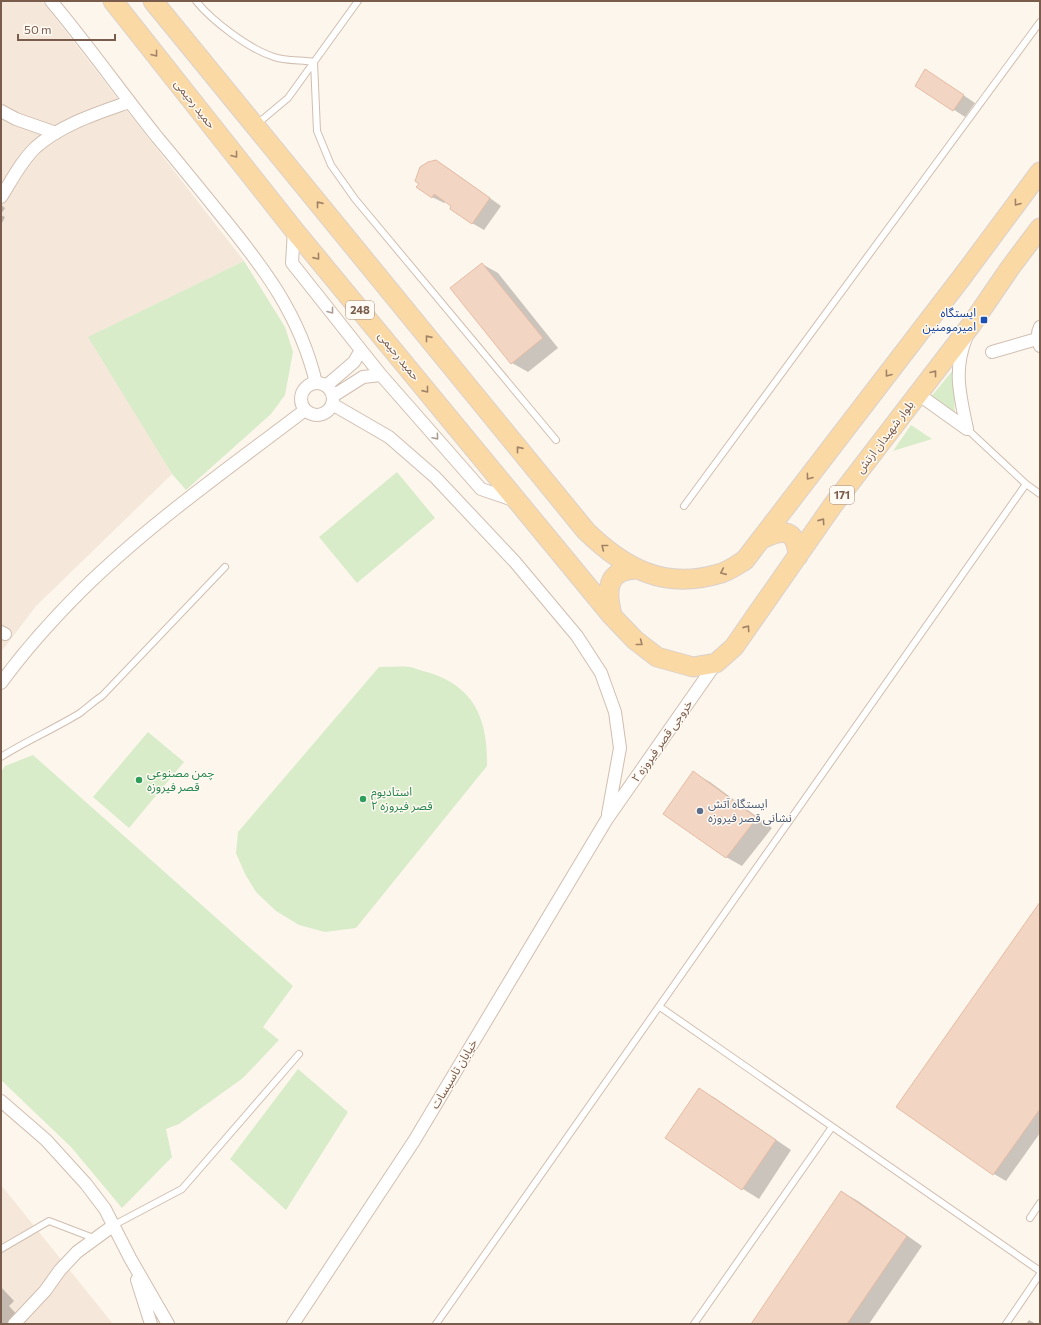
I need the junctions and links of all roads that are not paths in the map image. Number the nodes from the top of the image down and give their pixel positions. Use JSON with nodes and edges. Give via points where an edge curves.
{"nodes":[{"id":1,"x":51,"y":1,"type":"edge"},
{"id":2,"x":113,"y":1,"type":"edge"},
{"id":3,"x":153,"y":1,"type":"edge"},
{"id":4,"x":196,"y":1,"type":"edge"},
{"id":5,"x":358,"y":1,"type":"edge"},
{"id":6,"x":1040,"y":22,"type":"edge"},
{"id":7,"x":314,"y":62,"type":"junction"},
{"id":8,"x":129,"y":102,"type":"junction"},
{"id":9,"x":1,"y":111,"type":"edge"},
{"id":10,"x":255,"y":126,"type":"junction"},
{"id":11,"x":56,"y":133,"type":"junction"},
{"id":12,"x":1040,"y":172,"type":"edge"},
{"id":13,"x":1,"y":197,"type":"edge"},
{"id":14,"x":1040,"y":228,"type":"edge"},
{"id":15,"x":294,"y":230,"type":"junction"},
{"id":16,"x":971,"y":325,"type":"junction"},
{"id":17,"x":1040,"y":327,"type":"edge"},
{"id":18,"x":1039,"y":343,"type":"edge"},
{"id":19,"x":361,"y":350,"type":"junction"},
{"id":20,"x":992,"y":352,"type":"dead end"},
{"id":21,"x":381,"y":375,"type":"junction"},
{"id":22,"x":327,"y":392,"type":"junction"},
{"id":23,"x":918,"y":394,"type":"junction"},
{"id":24,"x":305,"y":410,"type":"junction"},
{"id":25,"x":967,"y":429,"type":"junction"},
{"id":26,"x":556,"y":440,"type":"dead end"},
{"id":27,"x":1026,"y":484,"type":"junction"},
{"id":28,"x":1040,"y":494,"type":"edge"},
{"id":29,"x":519,"y":502,"type":"junction"},
{"id":30,"x":684,"y":506,"type":"dead end"},
{"id":31,"x":762,"y":539,"type":"junction"},
{"id":32,"x":798,"y":556,"type":"junction"},
{"id":33,"x":225,"y":567,"type":"dead end"},
{"id":34,"x":636,"y":569,"type":"junction"},
{"id":35,"x":612,"y":616,"type":"junction"},
{"id":36,"x":716,"y":663,"type":"junction"},
{"id":37,"x":1,"y":683,"type":"edge"},
{"id":38,"x":1,"y":757,"type":"edge"},
{"id":39,"x":607,"y":819,"type":"junction"},
{"id":40,"x":660,"y":1007,"type":"junction"},
{"id":41,"x":299,"y":1054,"type":"dead end"},
{"id":42,"x":1,"y":1101,"type":"edge"},
{"id":43,"x":832,"y":1127,"type":"junction"},
{"id":44,"x":1040,"y":1203,"type":"edge"},
{"id":45,"x":1030,"y":1218,"type":"dead end"},
{"id":46,"x":114,"y":1226,"type":"junction"},
{"id":47,"x":96,"y":1239,"type":"junction"},
{"id":48,"x":1,"y":1250,"type":"edge"},
{"id":49,"x":130,"y":1258,"type":"junction"},
{"id":50,"x":1040,"y":1273,"type":"edge"},
{"id":51,"x":14,"y":1324,"type":"edge"},
{"id":52,"x":151,"y":1324,"type":"edge"},
{"id":53,"x":168,"y":1324,"type":"edge"},
{"id":54,"x":293,"y":1324,"type":"edge"},
{"id":55,"x":436,"y":1324,"type":"edge"},
{"id":56,"x":694,"y":1324,"type":"edge"},
{"id":57,"x":1006,"y":1324,"type":"edge"}],
"edges":[{"from":1,"to":8,"type":"street"},
{"from":2,"to":15,"type":"main road","name":"حمید رحیمی","number":"248","one_way":true},
{"from":3,"to":10,"type":"main road"},
{"from":4,"to":7,"type":"lane","via":[[203,10],[242,41],[274,57]]},
{"from":5,"to":7,"type":"lane"},
{"from":6,"to":30,"type":"lane"},
{"from":7,"to":10,"type":"lane","via":[[288,98]]},
{"from":7,"to":26,"type":"lane","via":[[316,131],[331,165],[355,199]]},
{"from":8,"to":11,"type":"street","via":[[93,115]]},
{"from":8,"to":22,"type":"street","via":[[255,257],[288,308],[312,367]]},
{"from":9,"to":11,"type":"street"},
{"from":34,"to":10,"type":"main road","one_way":true,"via":[[603,548],[586,531]]},
{"from":11,"to":13,"type":"street","via":[[36,147],[22,163]]},
{"from":12,"to":31,"type":"main road","one_way":true},
{"from":14,"to":16,"type":"main road","name":"بلوار شهیدان ارتش","number":"171"},
{"from":15,"to":19,"type":"street","one_way":true,"via":[[292,263]]},
{"from":15,"to":29,"type":"main road","name":"حمید رحیمی","number":"248","one_way":true},
{"from":23,"to":16,"type":"main road","name":"بلوار شهیدان ارتش","number":"171","one_way":true},
{"from":16,"to":25,"type":"street","via":[[962,347],[958,371]]},
{"from":17,"to":18,"type":"street","via":[[1037,333]]},
{"from":18,"to":20,"type":"street"},
{"from":19,"to":21,"type":"street"},
{"from":19,"to":22,"type":"street","via":[[354,362]]},
{"from":21,"to":22,"type":"street","via":[[363,377]]},
{"from":21,"to":29,"type":"street","one_way":true,"via":[[481,489]]},
{"from":22,"to":24,"type":"street","via":[[325,413],[315,415]]},
{"from":22,"to":24,"type":"street","via":[[307,387],[301,395]]},
{"from":22,"to":39,"type":"street","via":[[389,437],[435,477],[515,562],[577,636],[601,673],[615,712],[620,748]]},
{"from":23,"to":25,"type":"street"},
{"from":32,"to":23,"type":"main road","name":"بلوار شهیدان ارتش","number":"171","one_way":true},
{"from":24,"to":37,"type":"street","via":[[125,551],[81,591],[37,637]]},
{"from":25,"to":27,"type":"lane"},
{"from":27,"to":28,"type":"lane"},
{"from":27,"to":40,"type":"lane"},
{"from":29,"to":35,"type":"main road","name":"حمید رحیمی","number":"248"},
{"from":31,"to":32,"type":"main road","via":[[776,532],[784,532],[792,536],[797,545]]},
{"from":31,"to":34,"type":"main road","one_way":true,"via":[[746,560],[720,574],[693,580],[659,578]]},
{"from":36,"to":32,"type":"main road","name":"بلوار شهیدان ارتش","number":"171","one_way":true,"via":[[734,647]]},
{"from":33,"to":38,"type":"lane","via":[[102,696],[81,712]]},
{"from":34,"to":35,"type":"main road","via":[[619,572],[611,580],[609,602]]},
{"from":35,"to":36,"type":"main road","one_way":true,"via":[[635,640],[657,656],[693,667]]},
{"from":36,"to":39,"type":"street","name":"خروجی قصر فیروزه ۲"},
{"from":39,"to":54,"type":"street","name":"خیابان تاسیسات","via":[[414,1141]]},
{"from":40,"to":43,"type":"lane"},
{"from":40,"to":55,"type":"lane"},
{"from":41,"to":46,"type":"lane","via":[[182,1189]]},
{"from":42,"to":46,"type":"street","via":[[46,1140],[86,1184]]},
{"from":43,"to":50,"type":"lane"},
{"from":43,"to":56,"type":"lane"},
{"from":44,"to":45,"type":"lane"},
{"from":46,"to":47,"type":"street"},
{"from":46,"to":49,"type":"street"},
{"from":47,"to":48,"type":"lane","via":[[49,1221]]},
{"from":47,"to":51,"type":"street","via":[[77,1252]]},
{"from":49,"to":52,"type":"street"},
{"from":49,"to":53,"type":"street"},
{"from":50,"to":57,"type":"lane"}]}
